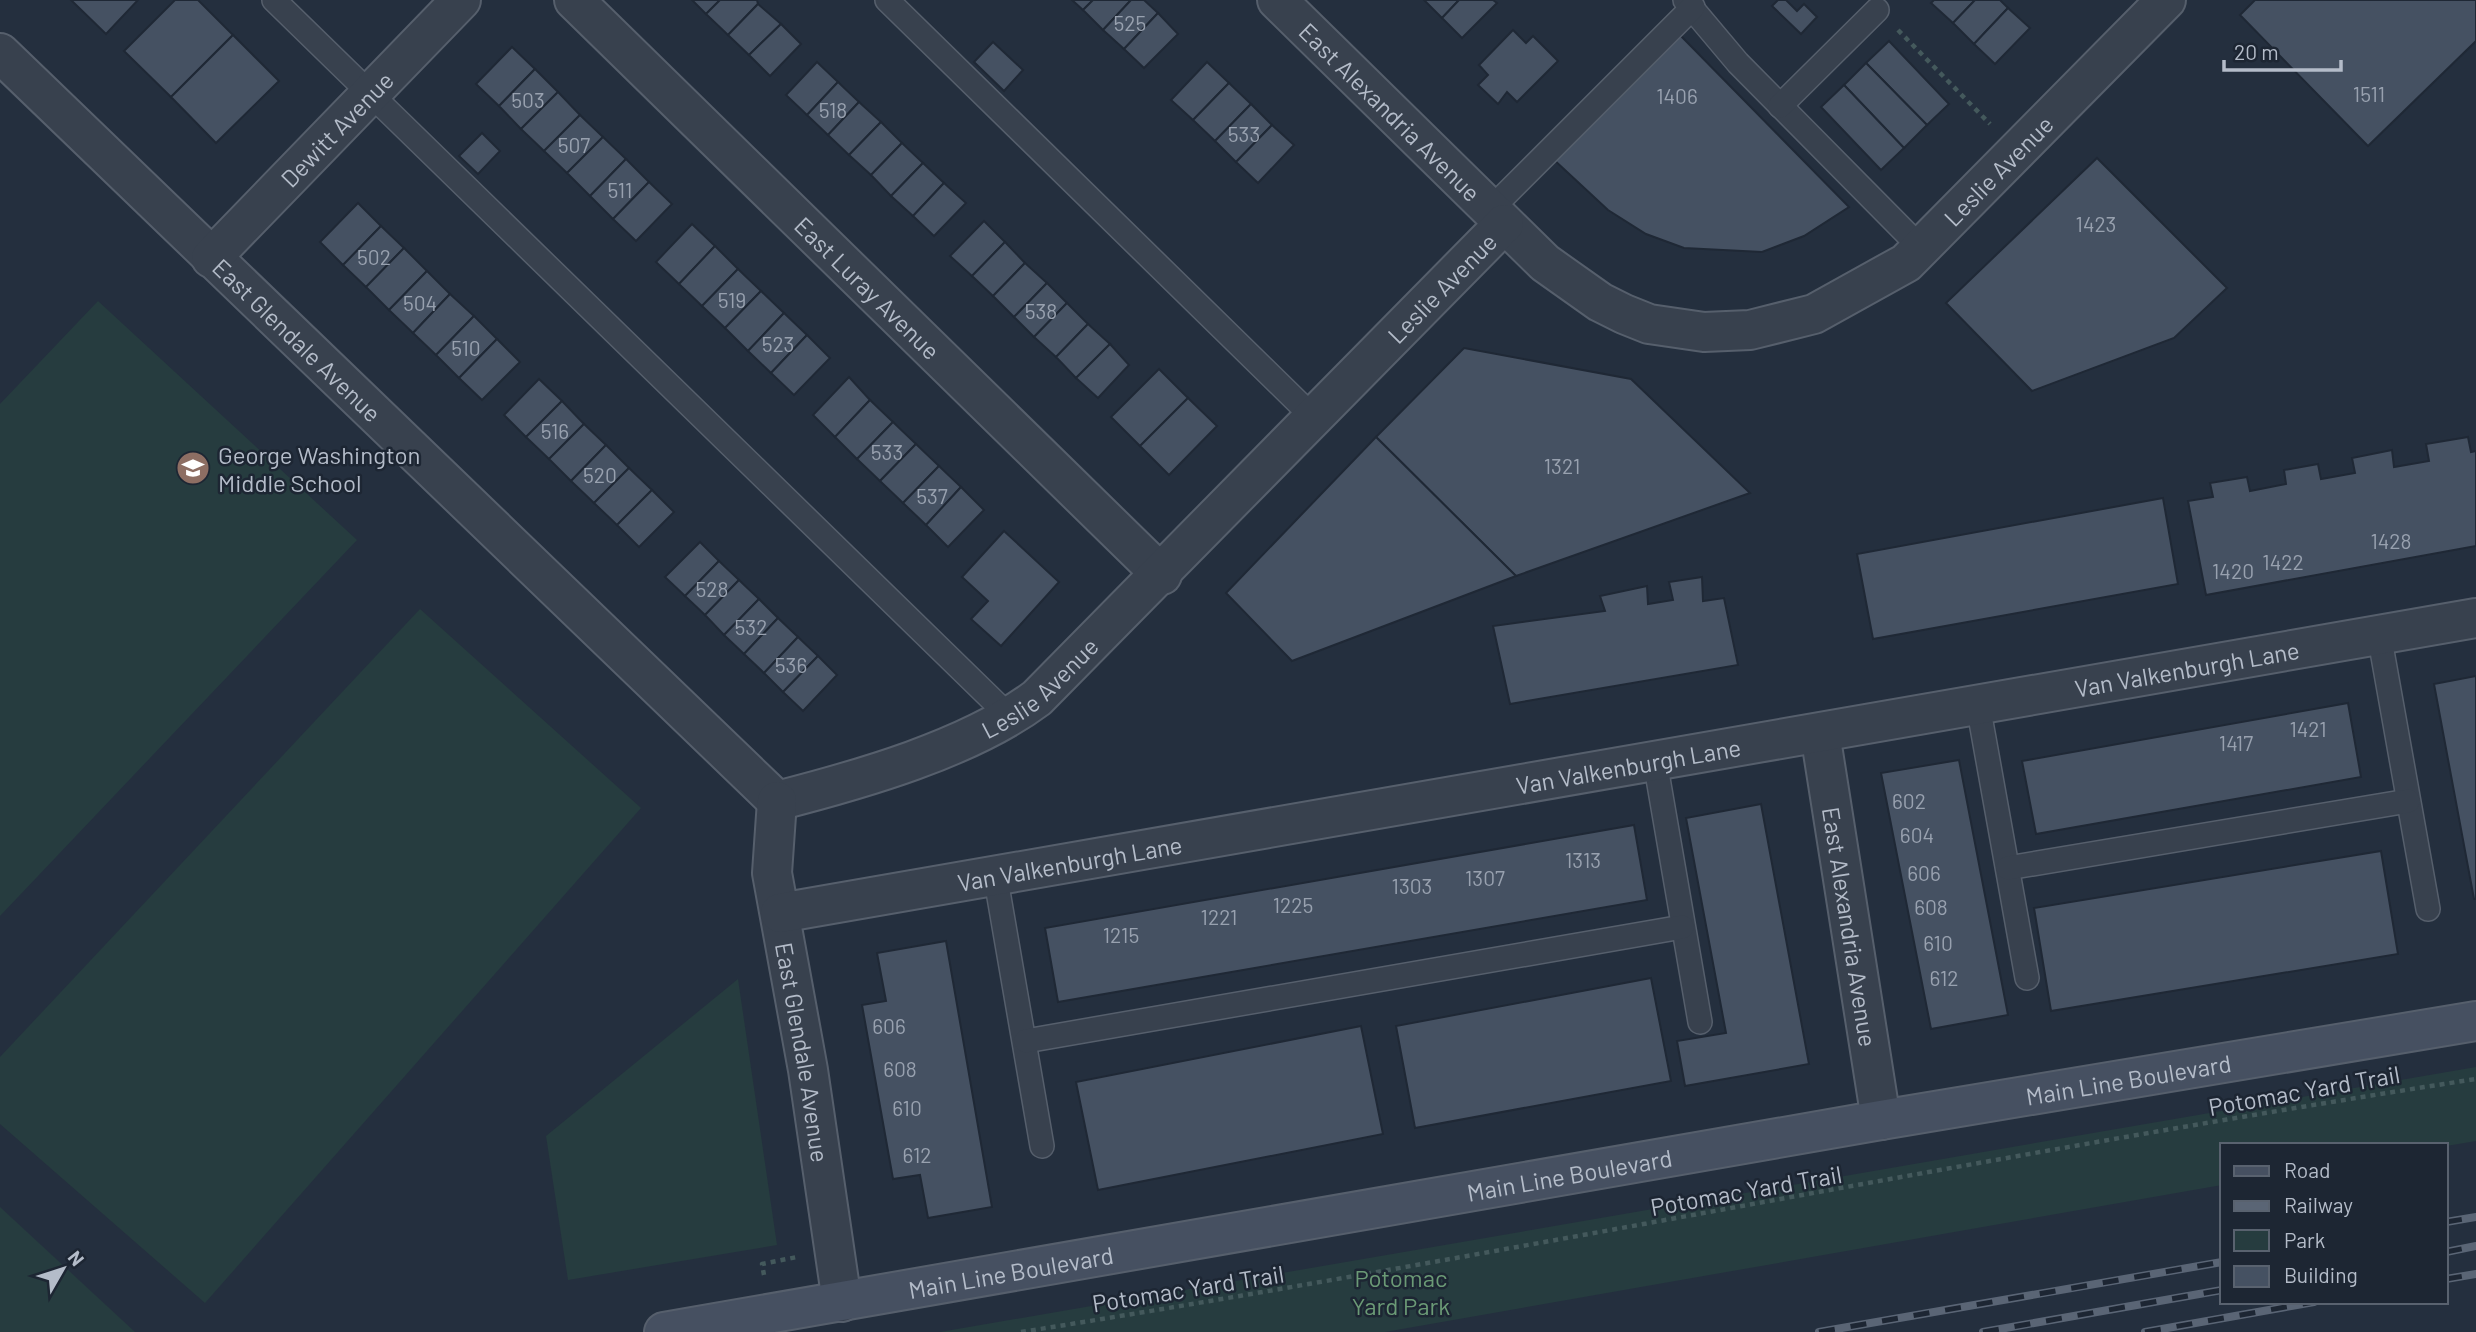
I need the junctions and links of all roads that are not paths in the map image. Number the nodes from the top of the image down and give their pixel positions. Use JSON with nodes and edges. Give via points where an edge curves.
{"nodes":[{"id":1,"x":274,"y":0,"type":"edge"},
{"id":2,"x":461,"y":0,"type":"edge"},
{"id":3,"x":574,"y":0,"type":"edge"},
{"id":4,"x":887,"y":0,"type":"edge"},
{"id":5,"x":1277,"y":0,"type":"edge"},
{"id":6,"x":2158,"y":3,"type":"edge"},
{"id":7,"x":1689,"y":4,"type":"edge"},
{"id":8,"x":1877,"y":10,"type":"road end"},
{"id":9,"x":0,"y":53,"type":"edge"},
{"id":10,"x":370,"y":94,"type":"junction"},
{"id":11,"x":1780,"y":106,"type":"junction"},
{"id":12,"x":1497,"y":217,"type":"junction"},
{"id":13,"x":1921,"y":248,"type":"junction"},
{"id":14,"x":211,"y":258,"type":"junction"},
{"id":15,"x":1314,"y":418,"type":"junction"},
{"id":16,"x":1162,"y":575,"type":"junction"},
{"id":17,"x":2476,"y":618,"type":"edge"},
{"id":18,"x":2379,"y":634,"type":"junction"},
{"id":19,"x":1978,"y":705,"type":"junction"},
{"id":20,"x":1012,"y":718,"type":"junction"},
{"id":21,"x":1820,"y":733,"type":"junction"},
{"id":22,"x":1655,"y":761,"type":"junction"},
{"id":23,"x":791,"y":797,"type":"junction"},
{"id":24,"x":2408,"y":801,"type":"junction"},
{"id":25,"x":2008,"y":868,"type":"junction"},
{"id":26,"x":995,"y":874,"type":"junction"},
{"id":27,"x":2428,"y":909,"type":"dead end"},
{"id":28,"x":780,"y":914,"type":"junction"},
{"id":29,"x":1682,"y":927,"type":"junction"},
{"id":30,"x":2027,"y":978,"type":"dead end"},
{"id":31,"x":2476,"y":1021,"type":"edge"},
{"id":32,"x":1700,"y":1022,"type":"dead end"},
{"id":33,"x":1026,"y":1041,"type":"junction"},
{"id":34,"x":1881,"y":1120,"type":"junction"},
{"id":35,"x":1042,"y":1146,"type":"dead end"},
{"id":36,"x":842,"y":1303,"type":"junction"},
{"id":37,"x":664,"y":1332,"type":"edge"}],
"edges":[{"from":1,"to":10,"type":"lane"},
{"from":2,"to":10,"type":"street","name":"Dewitt Avenue"},
{"from":3,"to":16,"type":"street","name":"East Luray Avenue"},
{"from":4,"to":15,"type":"lane"},
{"from":5,"to":12,"type":"street","name":"East Alexandria Avenue"},
{"from":6,"to":13,"type":"street","name":"Leslie Avenue"},
{"from":7,"to":11,"type":"lane"},
{"from":7,"to":12,"type":"lane"},
{"from":8,"to":11,"type":"lane"},
{"from":9,"to":14,"type":"street","name":"East Glendale Avenue"},
{"from":10,"to":14,"type":"street","name":"Dewitt Avenue"},
{"from":10,"to":20,"type":"lane"},
{"from":11,"to":13,"type":"lane"},
{"from":12,"to":13,"type":"street","name":"Leslie Avenue","via":[[1545,263],[1600,302],[1650,324],[1704,332],[1750,330],[1814,314],[1872,285]]},
{"from":12,"to":15,"type":"street","name":"Leslie Avenue"},
{"from":14,"to":23,"type":"street","name":"East Glendale Avenue"},
{"from":15,"to":16,"type":"street","name":"Leslie Avenue"},
{"from":16,"to":20,"type":"street","name":"Leslie Avenue","via":[[1056,681]]},
{"from":17,"to":18,"type":"street","name":"Van Valkenburgh Lane"},
{"from":18,"to":19,"type":"street","name":"Van Valkenburgh Lane"},
{"from":18,"to":24,"type":"lane"},
{"from":19,"to":21,"type":"street","name":"Van Valkenburgh Lane"},
{"from":19,"to":25,"type":"lane"},
{"from":20,"to":23,"type":"street","name":"Leslie Avenue","via":[[941,750]]},
{"from":21,"to":22,"type":"street","name":"Van Valkenburgh Lane"},
{"from":21,"to":34,"type":"street","name":"East Alexandria Avenue"},
{"from":22,"to":26,"type":"street","name":"Van Valkenburgh Lane"},
{"from":22,"to":29,"type":"lane"},
{"from":23,"to":28,"type":"street","name":"East Glendale Avenue","via":[[772,873]]},
{"from":24,"to":25,"type":"lane"},
{"from":24,"to":27,"type":"lane"},
{"from":25,"to":30,"type":"lane"},
{"from":26,"to":28,"type":"street","name":"Van Valkenburgh Lane"},
{"from":26,"to":33,"type":"lane"},
{"from":28,"to":36,"type":"street","name":"East Glendale Avenue"},
{"from":29,"to":32,"type":"lane"},
{"from":29,"to":33,"type":"lane"},
{"from":31,"to":34,"type":"street","name":"Main Line Boulevard"},
{"from":33,"to":35,"type":"lane"},
{"from":34,"to":36,"type":"street","name":"Main Line Boulevard"},
{"from":36,"to":37,"type":"street","name":"Main Line Boulevard"}]}
